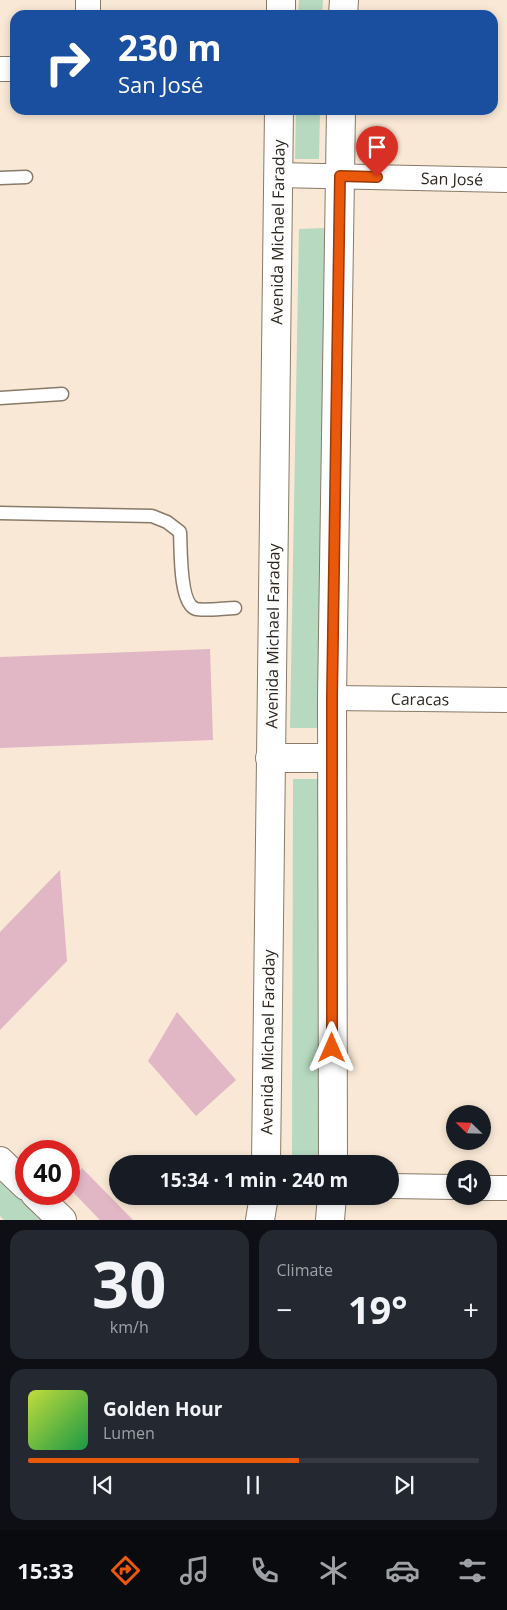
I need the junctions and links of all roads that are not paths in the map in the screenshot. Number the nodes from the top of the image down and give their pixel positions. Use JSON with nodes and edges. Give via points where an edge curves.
{"nodes":[{"id":1,"x":279,"y":115,"type":"edge"},
{"id":2,"x":341,"y":115,"type":"edge"},
{"id":3,"x":277,"y":176,"type":"junction"},
{"id":4,"x":340,"y":176,"type":"junction"},
{"id":5,"x":26,"y":177,"type":"dead end"},
{"id":6,"x":0,"y":178,"type":"edge"},
{"id":7,"x":507,"y":180,"type":"edge"},
{"id":8,"x":62,"y":394,"type":"dead end"},
{"id":9,"x":0,"y":398,"type":"edge"},
{"id":10,"x":0,"y":513,"type":"edge"},
{"id":11,"x":235,"y":608,"type":"dead end"},
{"id":12,"x":332,"y":698,"type":"junction"},
{"id":13,"x":507,"y":700,"type":"edge"},
{"id":14,"x":270,"y":758,"type":"junction"},
{"id":15,"x":332,"y":758,"type":"junction"},
{"id":16,"x":266,"y":1155,"type":"edge"},
{"id":17,"x":333,"y":1155,"type":"edge"},
{"id":18,"x":0,"y":1161,"type":"edge"},
{"id":19,"x":15,"y":1175,"type":"edge"},
{"id":20,"x":399,"y":1186,"type":"edge"},
{"id":21,"x":446,"y":1187,"type":"edge"},
{"id":22,"x":491,"y":1188,"type":"edge"},
{"id":23,"x":507,"y":1188,"type":"edge"},
{"id":24,"x":46,"y":1205,"type":"edge"},
{"id":25,"x":262,"y":1205,"type":"edge"},
{"id":26,"x":331,"y":1205,"type":"edge"},
{"id":27,"x":62,"y":1220,"type":"edge"},
{"id":28,"x":260,"y":1220,"type":"edge"},
{"id":29,"x":330,"y":1220,"type":"edge"}],
"edges":[{"from":1,"to":3,"type":"street","name":"Avenida Michael Faraday"},
{"from":2,"to":4,"type":"street"},
{"from":3,"to":4,"type":"street","name":"San José"},
{"from":3,"to":14,"type":"street","name":"Avenida Michael Faraday"},
{"from":4,"to":7,"type":"street","name":"San José"},
{"from":4,"to":12,"type":"street"},
{"from":5,"to":6,"type":"lane"},
{"from":8,"to":9,"type":"lane"},
{"from":10,"to":11,"type":"lane","via":[[152,516],[167,522],[180,532],[184,591],[188,604],[196,608]]},
{"from":12,"to":13,"type":"street","name":"Caracas"},
{"from":12,"to":15,"type":"street"},
{"from":14,"to":15,"type":"street"},
{"from":14,"to":16,"type":"street","name":"Avenida Michael Faraday"},
{"from":15,"to":17,"type":"street"},
{"from":18,"to":19,"type":"street"},
{"from":20,"to":21,"type":"street"},
{"from":22,"to":23,"type":"street"},
{"from":24,"to":27,"type":"street"},
{"from":25,"to":28,"type":"street"},
{"from":26,"to":29,"type":"street"}]}
